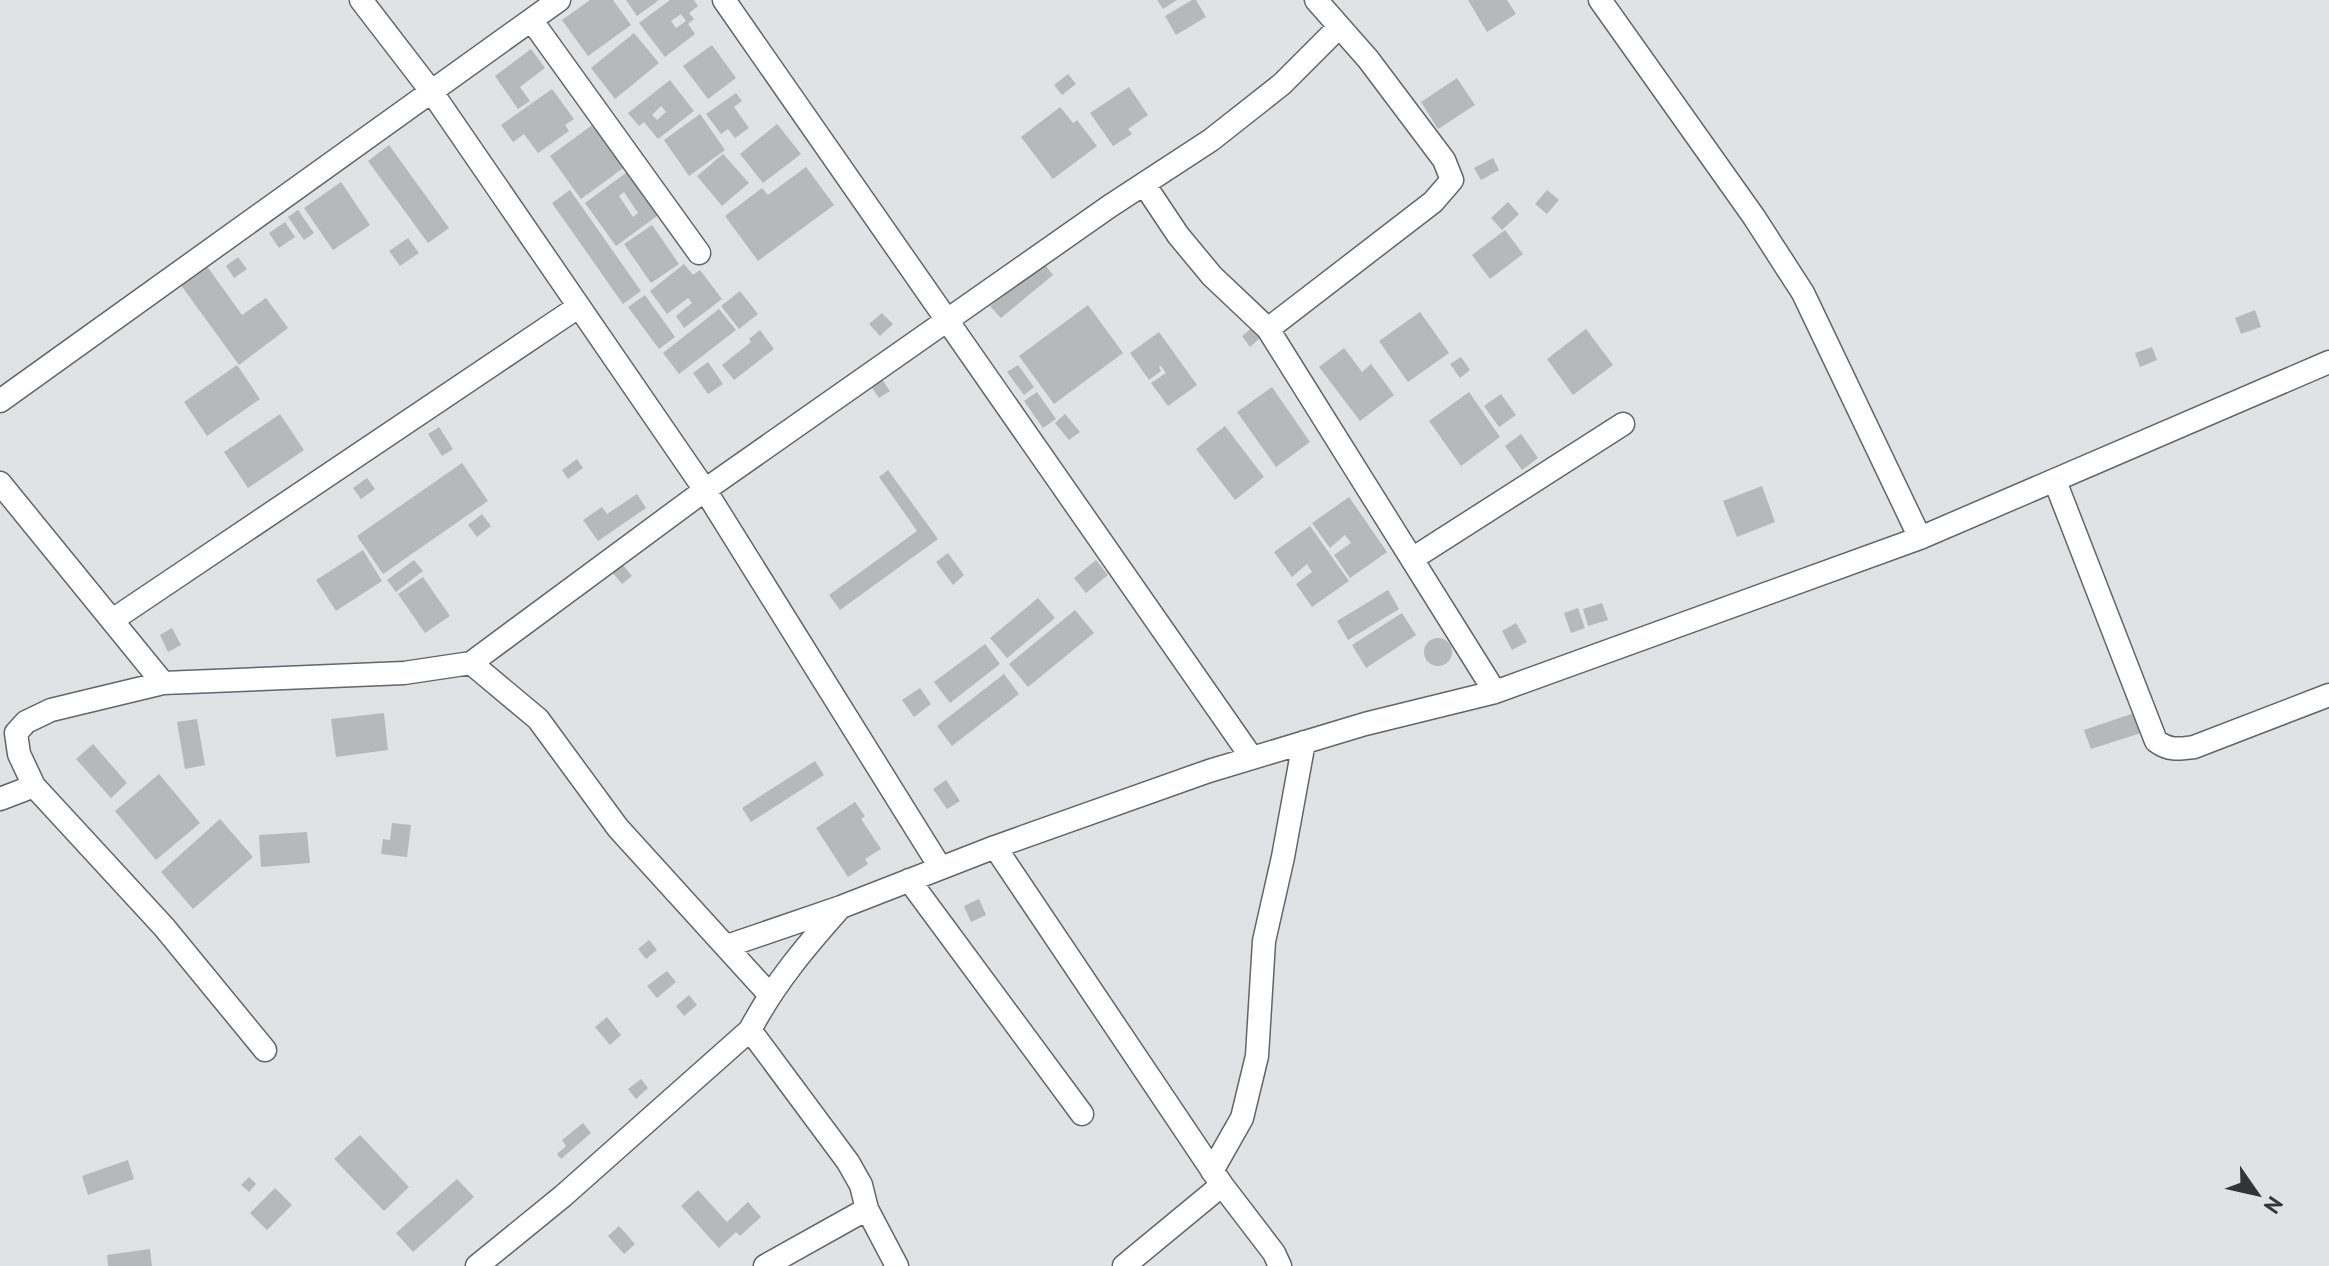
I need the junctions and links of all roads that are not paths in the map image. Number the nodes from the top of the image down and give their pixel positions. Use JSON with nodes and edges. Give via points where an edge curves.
{"nodes":[{"id":1,"x":361,"y":0,"type":"edge"},
{"id":2,"x":559,"y":0,"type":"edge"},
{"id":3,"x":724,"y":0,"type":"edge"},
{"id":4,"x":1316,"y":0,"type":"edge"},
{"id":5,"x":1600,"y":0,"type":"edge"},
{"id":6,"x":532,"y":21,"type":"junction"},
{"id":7,"x":1339,"y":27,"type":"junction"},
{"id":8,"x":431,"y":91,"type":"junction"},
{"id":9,"x":1144,"y":184,"type":"junction"},
{"id":10,"x":699,"y":253,"type":"dead end"},
{"id":11,"x":578,"y":307,"type":"junction"},
{"id":12,"x":947,"y":321,"type":"junction"},
{"id":13,"x":1268,"y":329,"type":"junction"},
{"id":14,"x":2329,"y":362,"type":"edge"},
{"id":15,"x":0,"y":401,"type":"edge"},
{"id":16,"x":1623,"y":424,"type":"dead end"},
{"id":17,"x":2055,"y":481,"type":"junction"},
{"id":18,"x":0,"y":483,"type":"edge"},
{"id":19,"x":705,"y":490,"type":"junction"},
{"id":20,"x":1920,"y":538,"type":"junction"},
{"id":21,"x":1412,"y":559,"type":"junction"},
{"id":22,"x":114,"y":619,"type":"junction"},
{"id":23,"x":471,"y":663,"type":"junction"},
{"id":24,"x":163,"y":683,"type":"junction"},
{"id":25,"x":1495,"y":692,"type":"junction"},
{"id":26,"x":2329,"y":695,"type":"edge"},
{"id":27,"x":1304,"y":742,"type":"junction"},
{"id":28,"x":1252,"y":758,"type":"junction"},
{"id":29,"x":34,"y":786,"type":"junction"},
{"id":30,"x":0,"y":799,"type":"edge"},
{"id":31,"x":995,"y":847,"type":"junction"},
{"id":32,"x":940,"y":867,"type":"junction"},
{"id":33,"x":909,"y":880,"type":"junction"},
{"id":34,"x":841,"y":907,"type":"junction"},
{"id":35,"x":727,"y":946,"type":"junction"},
{"id":36,"x":769,"y":994,"type":"junction"},
{"id":37,"x":750,"y":1030,"type":"junction"},
{"id":38,"x":265,"y":1050,"type":"dead end"},
{"id":39,"x":1082,"y":1114,"type":"dead end"},
{"id":40,"x":1217,"y":1178,"type":"junction"},
{"id":41,"x":867,"y":1209,"type":"junction"},
{"id":42,"x":477,"y":1266,"type":"edge"},
{"id":43,"x":765,"y":1266,"type":"edge"},
{"id":44,"x":897,"y":1266,"type":"edge"},
{"id":45,"x":1124,"y":1266,"type":"edge"},
{"id":46,"x":1280,"y":1266,"type":"edge"}],
"edges":[{"from":1,"to":8,"type":"street"},
{"from":2,"to":6,"type":"street"},
{"from":3,"to":12,"type":"street"},
{"from":4,"to":7,"type":"street"},
{"from":5,"to":20,"type":"street","via":[[1803,293]]},
{"from":6,"to":8,"type":"street"},
{"from":6,"to":10,"type":"street"},
{"from":7,"to":9,"type":"street","via":[[1282,84]]},
{"from":7,"to":13,"type":"street","via":[[1444,160],[1452,180],[1433,202]]},
{"from":8,"to":11,"type":"street"},
{"from":8,"to":15,"type":"street"},
{"from":9,"to":12,"type":"street"},
{"from":9,"to":13,"type":"street","via":[[1212,276]]},
{"from":11,"to":19,"type":"street"},
{"from":11,"to":22,"type":"street"},
{"from":12,"to":19,"type":"street"},
{"from":12,"to":28,"type":"street"},
{"from":13,"to":21,"type":"street"},
{"from":14,"to":17,"type":"street"},
{"from":16,"to":21,"type":"street"},
{"from":17,"to":20,"type":"street"},
{"from":17,"to":26,"type":"street","via":[[2156,741],[2173,749],[2194,747]]},
{"from":18,"to":22,"type":"street"},
{"from":19,"to":23,"type":"street"},
{"from":19,"to":32,"type":"street"},
{"from":20,"to":25,"type":"street"},
{"from":21,"to":25,"type":"street"},
{"from":22,"to":24,"type":"street"},
{"from":23,"to":24,"type":"street","via":[[404,673]]},
{"from":23,"to":35,"type":"street","via":[[538,719],[618,828]]},
{"from":24,"to":29,"type":"street","via":[[51,710],[26,722],[16,733]]},
{"from":25,"to":27,"type":"street"},
{"from":27,"to":28,"type":"street"},
{"from":27,"to":40,"type":"street","via":[[1264,941],[1257,1056],[1242,1118]]},
{"from":28,"to":31,"type":"street"},
{"from":29,"to":30,"type":"street"},
{"from":29,"to":38,"type":"street","via":[[164,927]]},
{"from":31,"to":32,"type":"street"},
{"from":31,"to":40,"type":"street"},
{"from":32,"to":33,"type":"street"},
{"from":33,"to":34,"type":"street"},
{"from":33,"to":39,"type":"street"},
{"from":34,"to":35,"type":"street"},
{"from":34,"to":36,"type":"street"},
{"from":35,"to":36,"type":"street"},
{"from":36,"to":37,"type":"street"},
{"from":37,"to":41,"type":"street","via":[[848,1162]]},
{"from":37,"to":42,"type":"street"},
{"from":40,"to":45,"type":"street"},
{"from":40,"to":46,"type":"street"},
{"from":41,"to":43,"type":"street"},
{"from":41,"to":44,"type":"street"}]}
